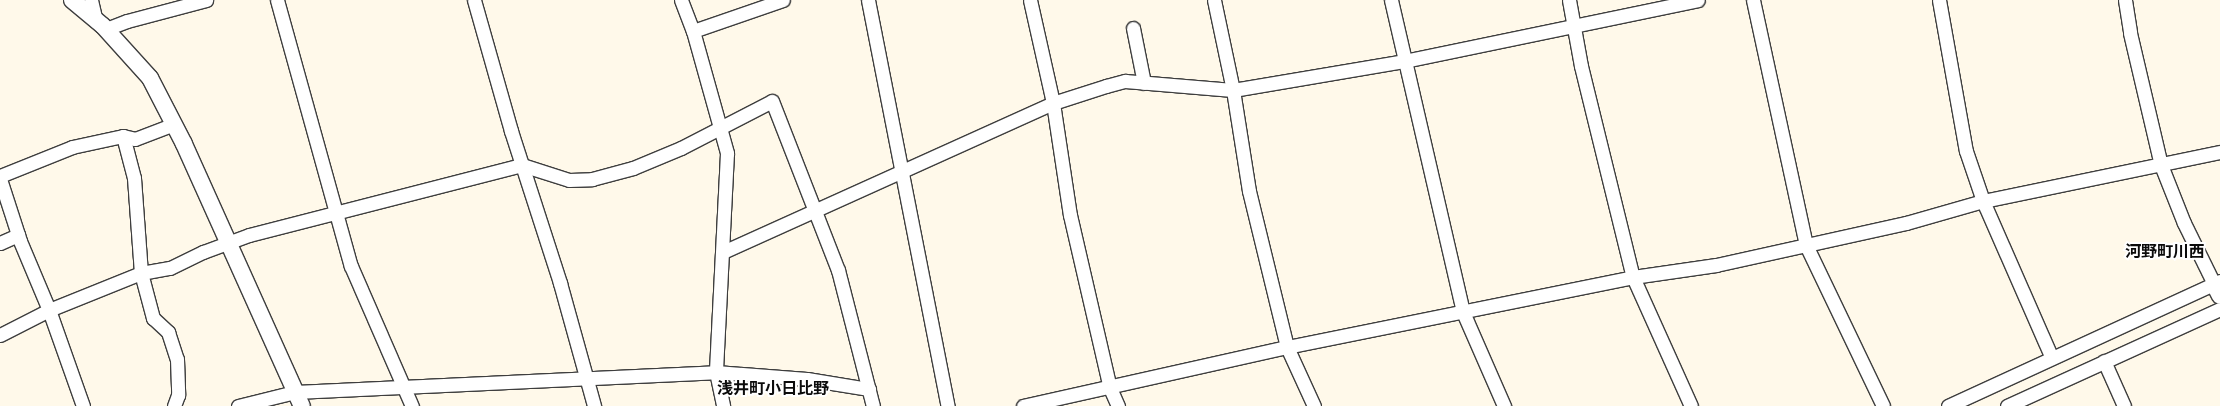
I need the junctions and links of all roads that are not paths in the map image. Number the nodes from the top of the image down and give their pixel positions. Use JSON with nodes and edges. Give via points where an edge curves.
{"nodes":[{"id":1,"x":72,"y":0,"type":"edge"},
{"id":2,"x":91,"y":0,"type":"edge"},
{"id":3,"x":206,"y":0,"type":"edge"},
{"id":4,"x":277,"y":0,"type":"edge"},
{"id":5,"x":474,"y":0,"type":"edge"},
{"id":6,"x":681,"y":0,"type":"edge"},
{"id":7,"x":783,"y":0,"type":"edge"},
{"id":8,"x":868,"y":0,"type":"edge"},
{"id":9,"x":1030,"y":0,"type":"edge"},
{"id":10,"x":1214,"y":0,"type":"edge"},
{"id":11,"x":1391,"y":0,"type":"edge"},
{"id":12,"x":1569,"y":0,"type":"edge"},
{"id":13,"x":1698,"y":0,"type":"edge"},
{"id":14,"x":1753,"y":0,"type":"edge"},
{"id":15,"x":1939,"y":0,"type":"edge"},
{"id":16,"x":2125,"y":0,"type":"edge"},
{"id":17,"x":101,"y":25,"type":"junction"},
{"id":18,"x":1574,"y":26,"type":"junction"},
{"id":19,"x":1133,"y":28,"type":"dead end"},
{"id":20,"x":692,"y":30,"type":"junction"},
{"id":21,"x":1404,"y":61,"type":"junction"},
{"id":22,"x":1144,"y":83,"type":"junction"},
{"id":23,"x":1233,"y":90,"type":"junction"},
{"id":24,"x":1053,"y":103,"type":"junction"},
{"id":25,"x":174,"y":124,"type":"junction"},
{"id":26,"x":720,"y":128,"type":"junction"},
{"id":27,"x":123,"y":136,"type":"junction"},
{"id":28,"x":2220,"y":152,"type":"edge"},
{"id":29,"x":522,"y":165,"type":"junction"},
{"id":30,"x":2161,"y":165,"type":"junction"},
{"id":31,"x":901,"y":172,"type":"junction"},
{"id":32,"x":0,"y":176,"type":"edge"},
{"id":33,"x":0,"y":179,"type":"edge"},
{"id":34,"x":1983,"y":201,"type":"junction"},
{"id":35,"x":816,"y":210,"type":"junction"},
{"id":36,"x":336,"y":214,"type":"junction"},
{"id":37,"x":18,"y":235,"type":"junction"},
{"id":38,"x":226,"y":242,"type":"junction"},
{"id":39,"x":0,"y":243,"type":"edge"},
{"id":40,"x":1806,"y":245,"type":"junction"},
{"id":41,"x":723,"y":252,"type":"junction"},
{"id":42,"x":141,"y":273,"type":"junction"},
{"id":43,"x":1633,"y":277,"type":"junction"},
{"id":44,"x":2218,"y":287,"type":"edge"},
{"id":45,"x":2220,"y":309,"type":"edge"},
{"id":46,"x":49,"y":310,"type":"junction"},
{"id":47,"x":1463,"y":312,"type":"junction"},
{"id":48,"x":0,"y":335,"type":"edge"},
{"id":49,"x":1286,"y":347,"type":"junction"},
{"id":50,"x":2052,"y":358,"type":"junction"},
{"id":51,"x":2104,"y":361,"type":"junction"},
{"id":52,"x":716,"y":372,"type":"junction"},
{"id":53,"x":586,"y":377,"type":"junction"},
{"id":54,"x":403,"y":387,"type":"junction"},
{"id":55,"x":1110,"y":388,"type":"junction"},
{"id":56,"x":869,"y":389,"type":"junction"},
{"id":57,"x":298,"y":399,"type":"edge"},
{"id":58,"x":82,"y":406,"type":"edge"},
{"id":59,"x":174,"y":406,"type":"edge"},
{"id":60,"x":238,"y":406,"type":"edge"},
{"id":61,"x":412,"y":406,"type":"edge"},
{"id":62,"x":594,"y":406,"type":"edge"},
{"id":63,"x":722,"y":406,"type":"edge"},
{"id":64,"x":873,"y":406,"type":"edge"},
{"id":65,"x":948,"y":406,"type":"edge"},
{"id":66,"x":1023,"y":406,"type":"edge"},
{"id":67,"x":1118,"y":406,"type":"edge"},
{"id":68,"x":1314,"y":406,"type":"edge"},
{"id":69,"x":1504,"y":406,"type":"edge"},
{"id":70,"x":1691,"y":406,"type":"edge"},
{"id":71,"x":1883,"y":406,"type":"edge"},
{"id":72,"x":1948,"y":406,"type":"edge"},
{"id":73,"x":2008,"y":406,"type":"edge"},
{"id":74,"x":2124,"y":406,"type":"edge"}],
"edges":[{"from":1,"to":17,"type":"street"},
{"from":2,"to":17,"type":"street"},
{"from":3,"to":17,"type":"street","via":[[127,21]]},
{"from":4,"to":36,"type":"street"},
{"from":5,"to":29,"type":"street"},
{"from":6,"to":20,"type":"street"},
{"from":7,"to":20,"type":"street"},
{"from":8,"to":31,"type":"street"},
{"from":9,"to":24,"type":"street"},
{"from":10,"to":23,"type":"street"},
{"from":11,"to":21,"type":"street"},
{"from":12,"to":18,"type":"street"},
{"from":13,"to":18,"type":"street"},
{"from":14,"to":40,"type":"street"},
{"from":15,"to":34,"type":"street","via":[[1966,151]]},
{"from":16,"to":30,"type":"street","via":[[2130,33]]},
{"from":17,"to":25,"type":"street","via":[[150,78]]},
{"from":18,"to":21,"type":"street"},
{"from":18,"to":43,"type":"street","via":[[1581,66]]},
{"from":19,"to":22,"type":"street"},
{"from":20,"to":26,"type":"street"},
{"from":21,"to":23,"type":"street"},
{"from":21,"to":47,"type":"street"},
{"from":22,"to":23,"type":"street"},
{"from":22,"to":24,"type":"street","via":[[1125,81]]},
{"from":23,"to":49,"type":"street","via":[[1249,191]]},
{"from":24,"to":31,"type":"street"},
{"from":24,"to":55,"type":"street","via":[[1070,215]]},
{"from":25,"to":27,"type":"street","via":[[135,139]]},
{"from":25,"to":38,"type":"street"},
{"from":26,"to":29,"type":"street","via":[[633,168],[592,179],[569,180]]},
{"from":26,"to":35,"type":"street","via":[[772,100]]},
{"from":26,"to":41,"type":"street","via":[[727,153]]},
{"from":27,"to":32,"type":"street","via":[[72,147]]},
{"from":27,"to":42,"type":"street","via":[[134,178]]},
{"from":28,"to":30,"type":"street"},
{"from":29,"to":36,"type":"street"},
{"from":29,"to":53,"type":"street","via":[[560,283]]},
{"from":30,"to":34,"type":"street"},
{"from":30,"to":44,"type":"street","via":[[2184,223]]},
{"from":31,"to":35,"type":"street"},
{"from":31,"to":65,"type":"street"},
{"from":33,"to":37,"type":"street"},
{"from":34,"to":40,"type":"street","via":[[1906,223]]},
{"from":34,"to":50,"type":"street"},
{"from":35,"to":41,"type":"street"},
{"from":35,"to":56,"type":"street","via":[[838,270]]},
{"from":36,"to":38,"type":"street"},
{"from":36,"to":54,"type":"street","via":[[351,266]]},
{"from":37,"to":39,"type":"street"},
{"from":37,"to":46,"type":"street"},
{"from":38,"to":42,"type":"street","via":[[170,268]]},
{"from":38,"to":57,"type":"street"},
{"from":40,"to":43,"type":"street","via":[[1716,265]]},
{"from":40,"to":71,"type":"street"},
{"from":41,"to":52,"type":"street"},
{"from":42,"to":46,"type":"street"},
{"from":42,"to":59,"type":"street","via":[[153,318],[168,332],[177,359],[178,395]]},
{"from":43,"to":47,"type":"street"},
{"from":43,"to":70,"type":"street"},
{"from":44,"to":50,"type":"street"},
{"from":45,"to":51,"type":"street"},
{"from":46,"to":48,"type":"street"},
{"from":46,"to":58,"type":"street"},
{"from":47,"to":49,"type":"street"},
{"from":47,"to":69,"type":"street"},
{"from":49,"to":55,"type":"street"},
{"from":49,"to":68,"type":"street"},
{"from":50,"to":72,"type":"street"},
{"from":51,"to":73,"type":"street"},
{"from":51,"to":74,"type":"street"},
{"from":52,"to":53,"type":"street"},
{"from":52,"to":56,"type":"street","via":[[807,379]]},
{"from":52,"to":63,"type":"street"},
{"from":53,"to":54,"type":"street"},
{"from":53,"to":62,"type":"street"},
{"from":54,"to":57,"type":"street"},
{"from":54,"to":61,"type":"street"},
{"from":55,"to":66,"type":"street"},
{"from":55,"to":67,"type":"street"},
{"from":56,"to":64,"type":"street"},
{"from":57,"to":60,"type":"street"}]}
